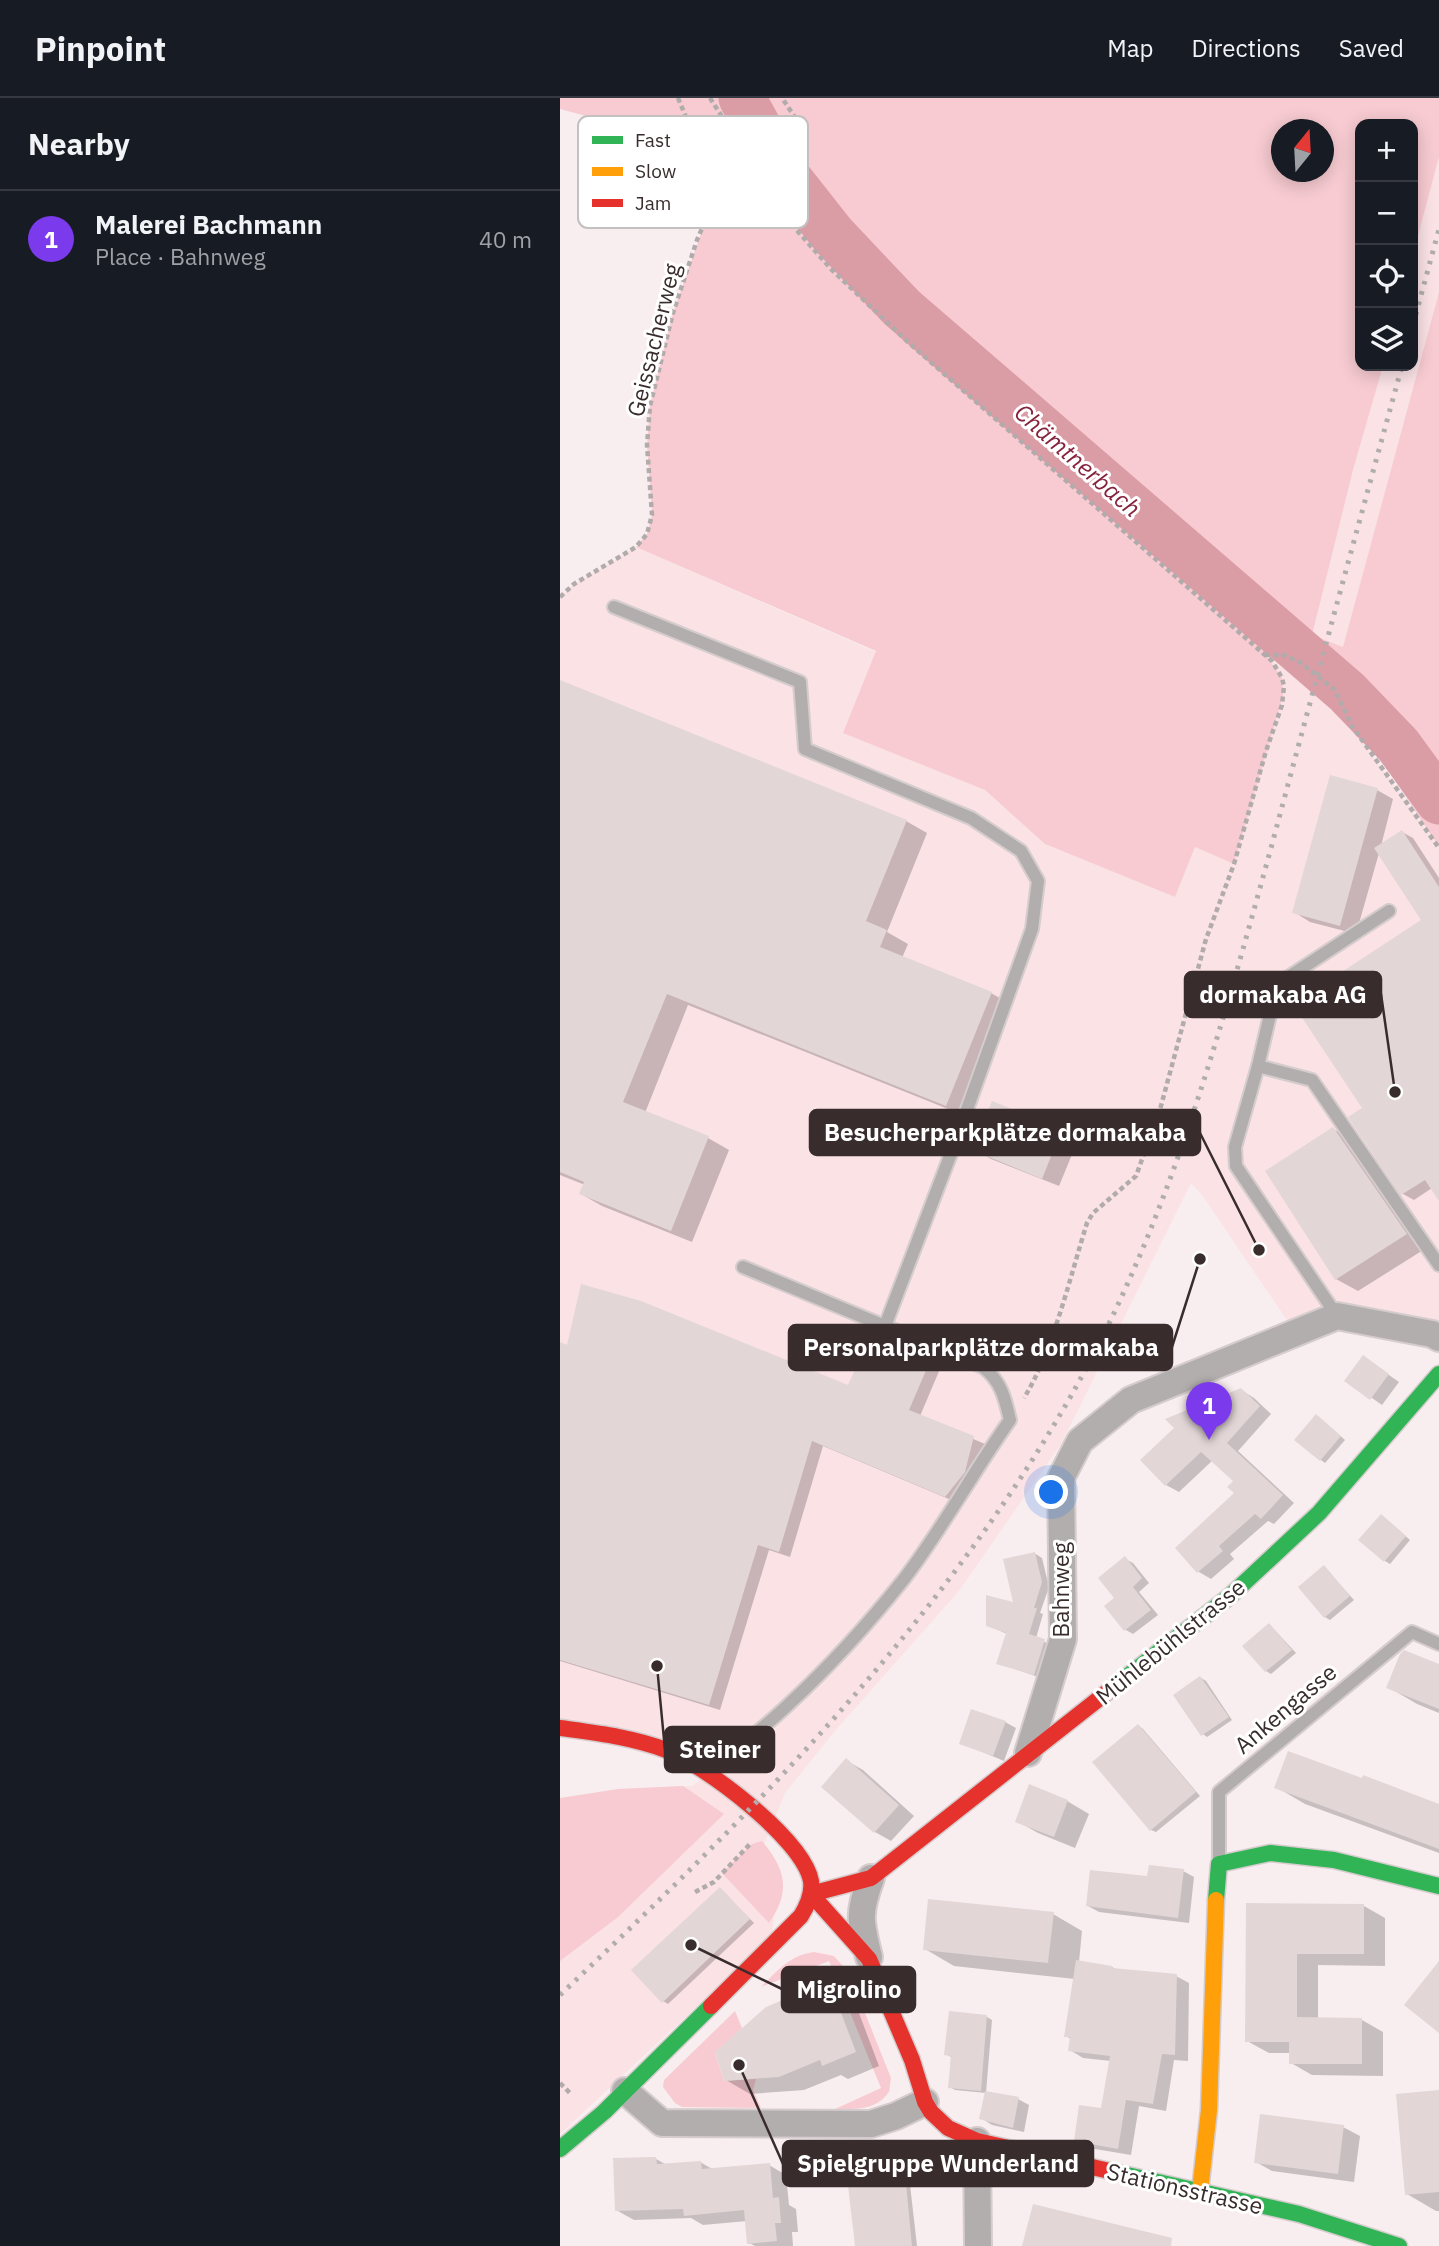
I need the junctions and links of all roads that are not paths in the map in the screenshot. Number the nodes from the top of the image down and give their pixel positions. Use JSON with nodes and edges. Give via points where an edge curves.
{"nodes":[{"id":1,"x":614,"y":607,"type":"dead end"},
{"id":2,"x":1389,"y":911,"type":"dead end"},
{"id":3,"x":1258,"y":1066,"type":"junction"},
{"id":4,"x":1433,"y":1243,"type":"edge"},
{"id":5,"x":1439,"y":1265,"type":"edge"},
{"id":6,"x":743,"y":1268,"type":"dead end"},
{"id":7,"x":1336,"y":1315,"type":"junction"},
{"id":8,"x":885,"y":1326,"type":"junction"},
{"id":9,"x":1439,"y":1338,"type":"edge"},
{"id":10,"x":1439,"y":1374,"type":"edge"},
{"id":11,"x":1439,"y":1644,"type":"edge"},
{"id":12,"x":560,"y":1728,"type":"edge"},
{"id":13,"x":1028,"y":1753,"type":"junction"},
{"id":14,"x":711,"y":1773,"type":"junction"},
{"id":15,"x":1219,"y":1864,"type":"junction"},
{"id":16,"x":871,"y":1878,"type":"junction"},
{"id":17,"x":1439,"y":1886,"type":"edge"},
{"id":18,"x":811,"y":1894,"type":"junction"},
{"id":19,"x":869,"y":1959,"type":"junction"},
{"id":20,"x":625,"y":2091,"type":"junction"},
{"id":21,"x":925,"y":2102,"type":"junction"},
{"id":22,"x":977,"y":2141,"type":"junction"},
{"id":23,"x":560,"y":2149,"type":"edge"},
{"id":24,"x":1200,"y":2190,"type":"junction"},
{"id":25,"x":978,"y":2246,"type":"edge"},
{"id":26,"x":1399,"y":2246,"type":"edge"}],
"edges":[{"from":1,"to":8,"type":"lane","via":[[800,682],[805,749],[971,818],[1021,851],[1038,881],[1032,929]]},
{"from":2,"to":3,"type":"lane","via":[[1287,978],[1274,998]]},
{"from":3,"to":4,"type":"lane","via":[[1312,1080]]},
{"from":3,"to":7,"type":"lane","via":[[1235,1147],[1236,1166]]},
{"from":4,"to":5,"type":"lane"},
{"from":6,"to":8,"type":"lane"},
{"from":7,"to":9,"type":"street"},
{"from":7,"to":13,"type":"street","name":"Bahnweg","via":[[1131,1400],[1080,1441],[1061,1478],[1063,1639]]},
{"from":8,"to":14,"type":"lane","via":[[995,1376],[1010,1420],[905,1578],[788,1705]]},
{"from":10,"to":13,"type":"street","name":"Mühlebühlstrasse","via":[[1319,1513],[1230,1596]]},
{"from":11,"to":15,"type":"lane","name":"Ankengasse","via":[[1412,1632],[1219,1792]]},
{"from":12,"to":14,"type":"street","via":[[640,1742]]},
{"from":13,"to":16,"type":"street","name":"Mühlebühlstrasse"},
{"from":14,"to":18,"type":"street","via":[[753,1805],[794,1850],[807,1869]]},
{"from":15,"to":17,"type":"street","via":[[1270,1853],[1334,1860]]},
{"from":15,"to":24,"type":"street","name":"Ankengasse","via":[[1213,1917],[1208,2146]]},
{"from":16,"to":18,"type":"street","name":"Mühlebühlstrasse"},
{"from":16,"to":19,"type":"street","via":[[860,1918]]},
{"from":18,"to":19,"type":"street"},
{"from":18,"to":20,"type":"street","via":[[797,1921]]},
{"from":19,"to":21,"type":"street"},
{"from":20,"to":21,"type":"street","via":[[662,2123],[871,2124]]},
{"from":20,"to":23,"type":"street"},
{"from":21,"to":22,"type":"street","name":"Stationsstrasse","via":[[938,2121]]},
{"from":22,"to":24,"type":"street","name":"Stationsstrasse"},
{"from":22,"to":25,"type":"street"},
{"from":24,"to":26,"type":"street","name":"Stationsstrasse","via":[[1299,2214]]}]}
